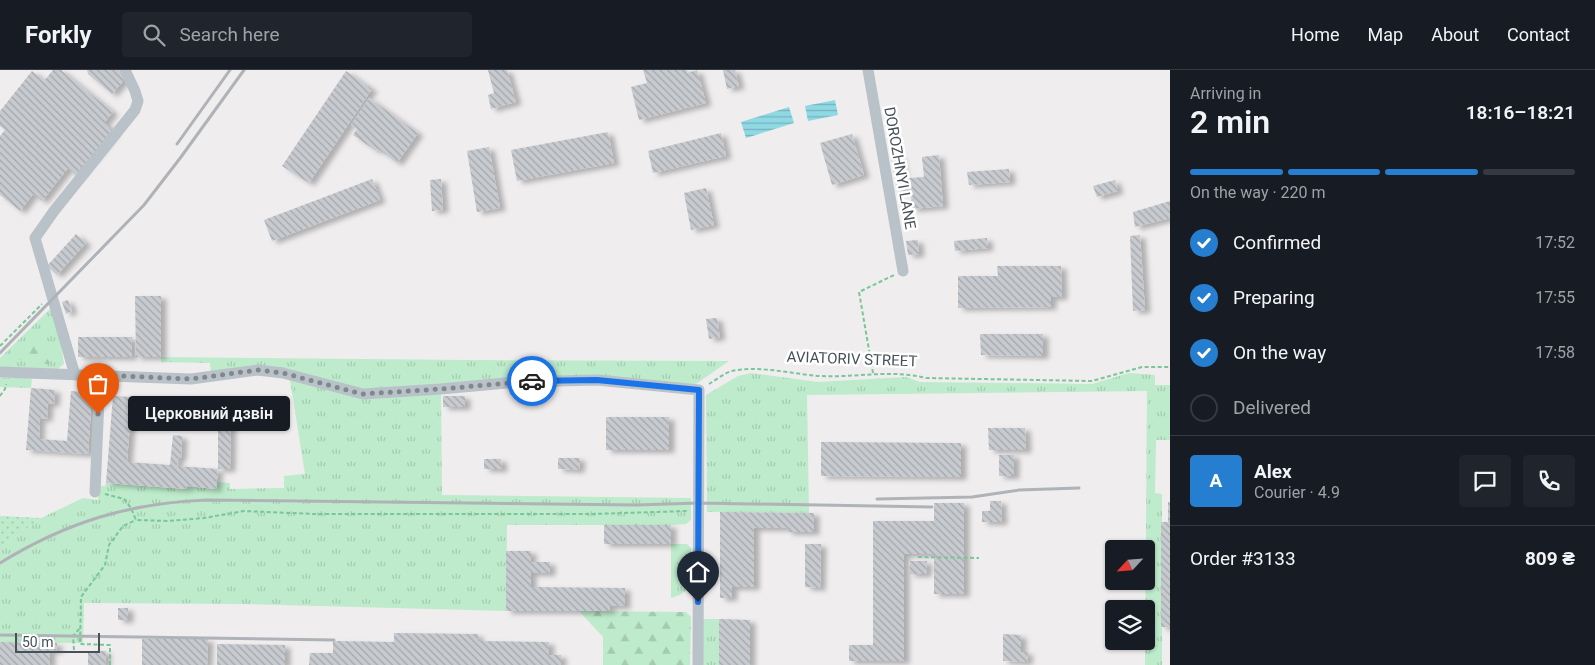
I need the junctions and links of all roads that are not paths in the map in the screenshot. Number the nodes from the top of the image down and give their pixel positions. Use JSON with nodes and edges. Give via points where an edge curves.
{"nodes":[{"id":1,"x":126,"y":70,"type":"edge"},
{"id":2,"x":868,"y":70,"type":"edge"},
{"id":3,"x":903,"y":271,"type":"road end"},
{"id":4,"x":0,"y":372,"type":"edge"},
{"id":5,"x":75,"y":375,"type":"junction"},
{"id":6,"x":100,"y":375,"type":"junction"},
{"id":7,"x":95,"y":492,"type":"road end"},
{"id":8,"x":698,"y":665,"type":"edge"}],
"edges":[{"from":1,"to":5,"type":"street","via":[[138,101],[135,110],[35,238]]},
{"from":2,"to":3,"type":"street","name":"DOROZHNYI LANE"},
{"from":4,"to":5,"type":"street"},
{"from":5,"to":6,"type":"street"},
{"from":6,"to":7,"type":"street"},
{"from":6,"to":8,"type":"street","via":[[191,379],[258,370],[283,373],[362,394],[517,382],[597,380],[699,390]]}]}
